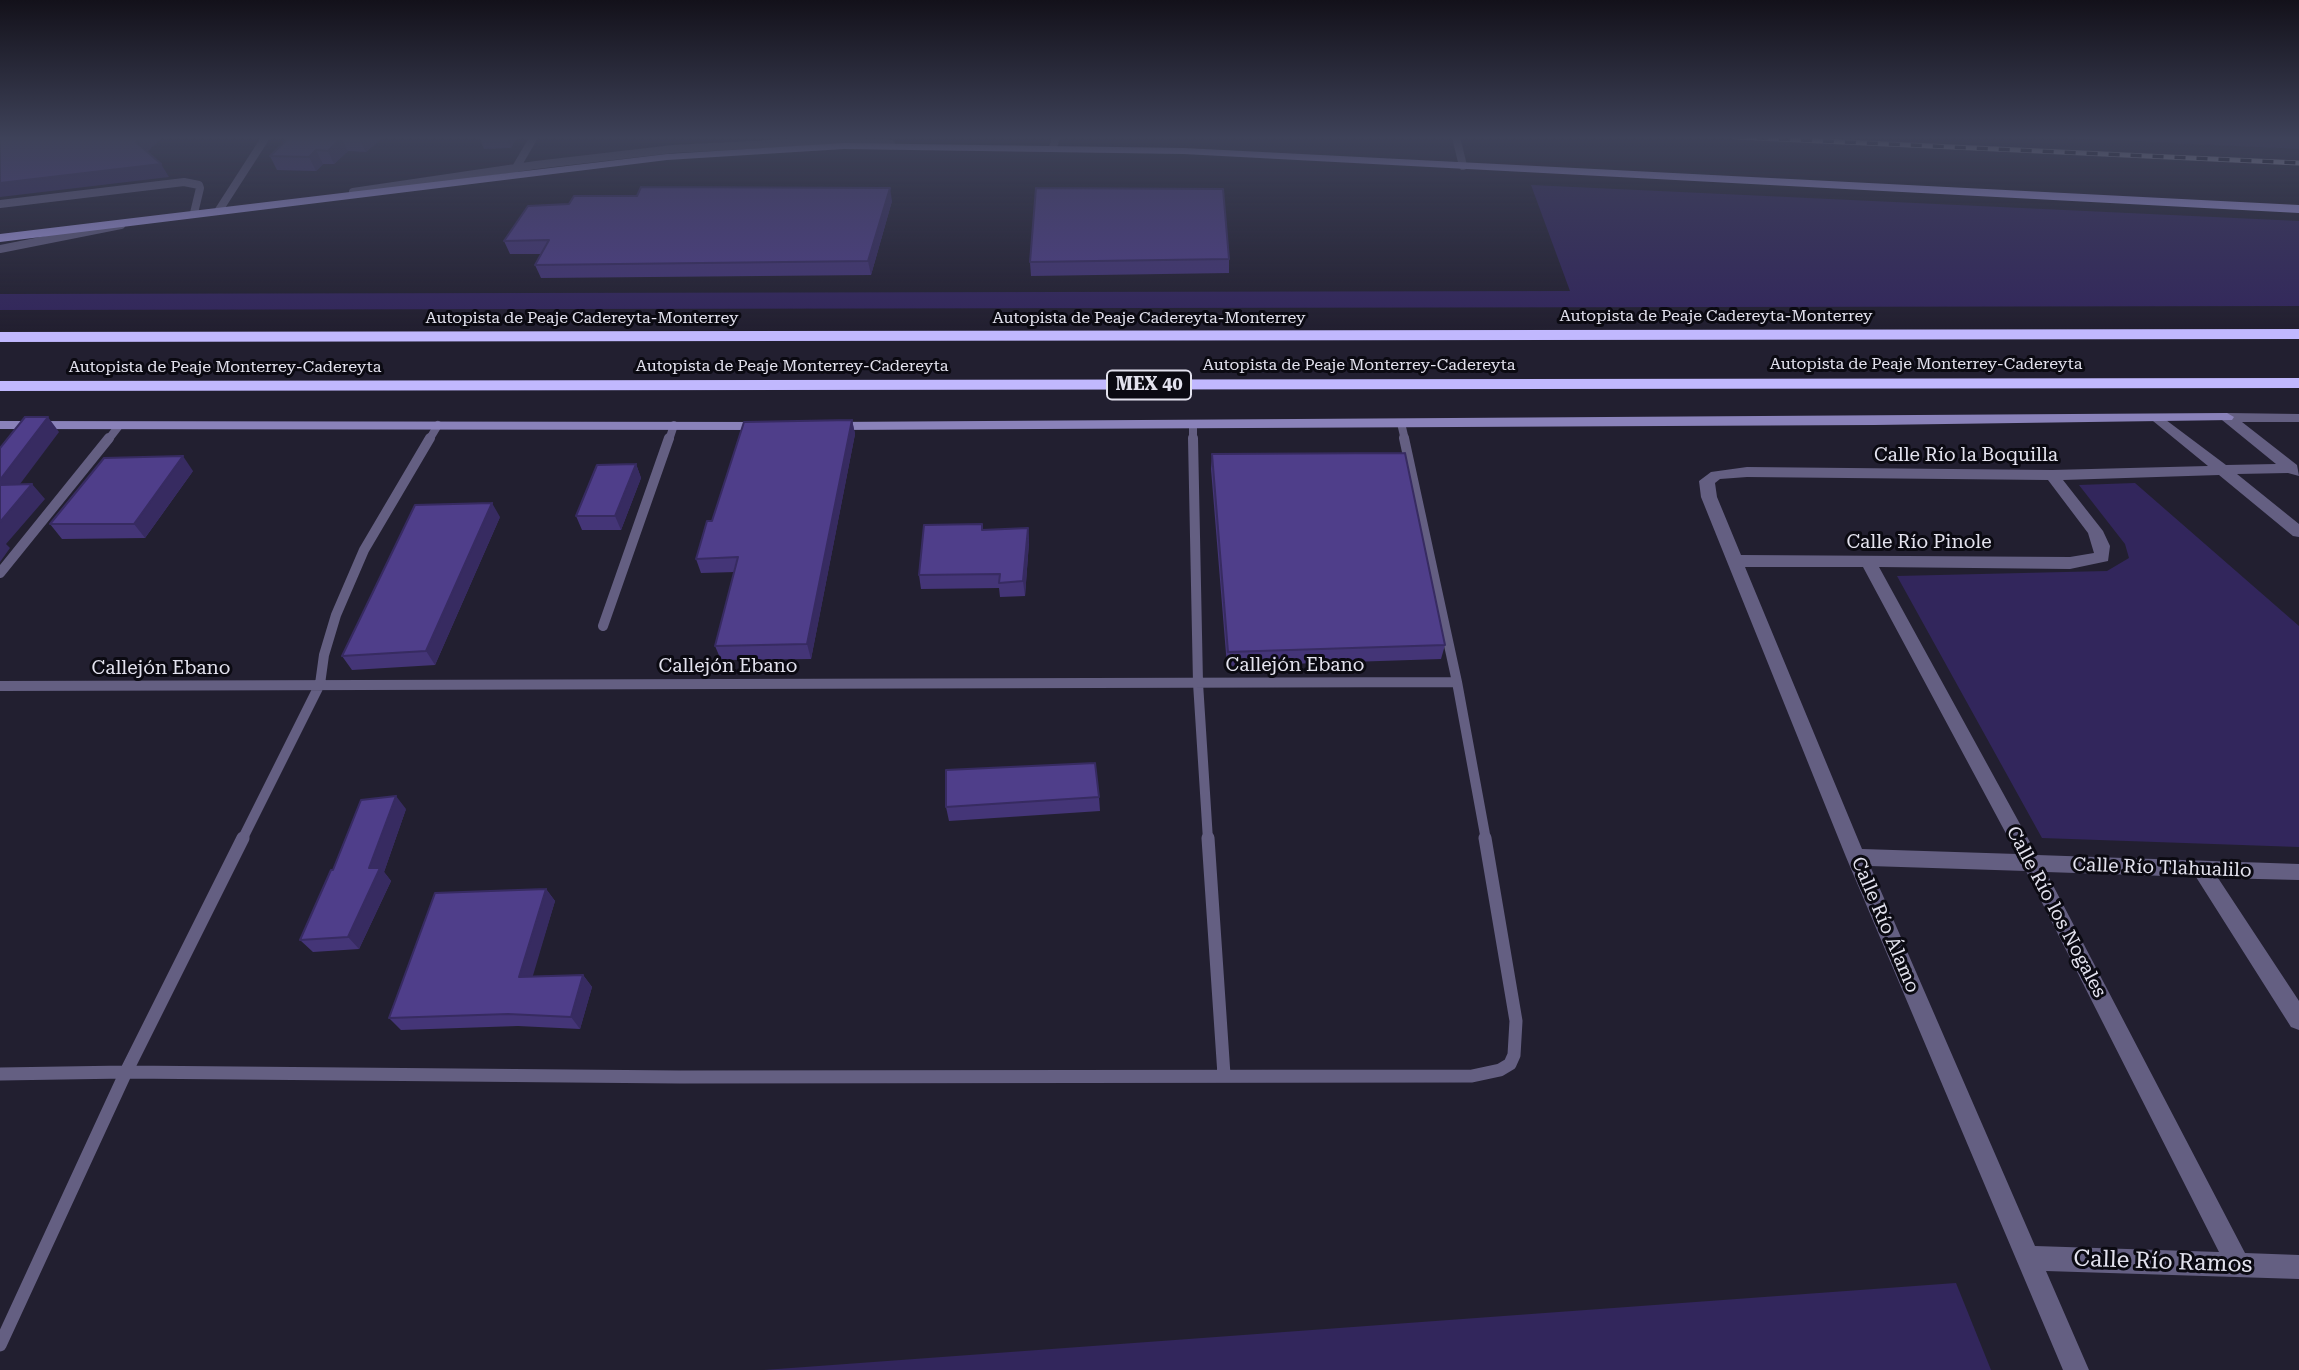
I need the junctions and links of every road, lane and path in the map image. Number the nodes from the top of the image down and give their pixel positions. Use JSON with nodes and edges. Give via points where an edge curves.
{"nodes":[{"id":1,"x":26,"y":201,"type":"edge"},
{"id":2,"x":197,"y":201,"type":"edge"},
{"id":3,"x":225,"y":201,"type":"edge"},
{"id":4,"x":295,"y":201,"type":"edge"},
{"id":5,"x":2133,"y":201,"type":"edge"},
{"id":6,"x":0,"y":204,"type":"edge"},
{"id":7,"x":2299,"y":209,"type":"edge"},
{"id":8,"x":219,"y":210,"type":"junction"},
{"id":9,"x":194,"y":213,"type":"junction"},
{"id":10,"x":133,"y":221,"type":"junction"},
{"id":11,"x":0,"y":238,"type":"edge"},
{"id":12,"x":0,"y":249,"type":"edge"},
{"id":13,"x":2299,"y":334,"type":"edge"},
{"id":14,"x":0,"y":337,"type":"edge"},
{"id":15,"x":2299,"y":383,"type":"edge"},
{"id":16,"x":0,"y":386,"type":"edge"},
{"id":17,"x":2227,"y":417,"type":"junction"},
{"id":18,"x":2158,"y":418,"type":"junction"},
{"id":19,"x":2299,"y":418,"type":"edge"},
{"id":20,"x":1401,"y":423,"type":"junction"},
{"id":21,"x":0,"y":425,"type":"edge"},
{"id":22,"x":438,"y":425,"type":"junction"},
{"id":23,"x":674,"y":425,"type":"junction"},
{"id":24,"x":783,"y":426,"type":"edge"},
{"id":25,"x":810,"y":426,"type":"edge"},
{"id":26,"x":1193,"y":426,"type":"junction"},
{"id":27,"x":118,"y":427,"type":"junction"},
{"id":28,"x":2224,"y":470,"type":"junction"},
{"id":29,"x":2296,"y":471,"type":"edge"},
{"id":30,"x":2052,"y":475,"type":"junction"},
{"id":31,"x":1710,"y":477,"type":"joint"},
{"id":32,"x":2299,"y":532,"type":"edge"},
{"id":33,"x":1735,"y":561,"type":"junction"},
{"id":34,"x":1869,"y":563,"type":"junction"},
{"id":35,"x":0,"y":573,"type":"edge"},
{"id":36,"x":603,"y":626,"type":"dead end"},
{"id":37,"x":1457,"y":682,"type":"junction"},
{"id":38,"x":1198,"y":683,"type":"junction"},
{"id":39,"x":320,"y":684,"type":"junction"},
{"id":40,"x":0,"y":686,"type":"edge"},
{"id":41,"x":1856,"y":857,"type":"junction"},
{"id":42,"x":2032,"y":864,"type":"junction"},
{"id":43,"x":2202,"y":869,"type":"junction"},
{"id":44,"x":2299,"y":872,"type":"edge"},
{"id":45,"x":2299,"y":1020,"type":"edge"},
{"id":46,"x":126,"y":1072,"type":"junction"},
{"id":47,"x":0,"y":1074,"type":"edge"},
{"id":48,"x":1224,"y":1075,"type":"junction"},
{"id":49,"x":2027,"y":1258,"type":"junction"},
{"id":50,"x":2238,"y":1264,"type":"junction"},
{"id":51,"x":2299,"y":1267,"type":"edge"},
{"id":52,"x":0,"y":1345,"type":"edge"},
{"id":53,"x":2076,"y":1370,"type":"edge"}],
"edges":[{"from":1,"to":6,"type":"lane"},
{"from":2,"to":9,"type":"lane"},
{"from":3,"to":8,"type":"lane"},
{"from":4,"to":8,"type":"main road"},
{"from":5,"to":7,"type":"main road"},
{"from":8,"to":9,"type":"main road"},
{"from":9,"to":10,"type":"main road"},
{"from":10,"to":11,"type":"main road"},
{"from":10,"to":12,"type":"lane"},
{"from":13,"to":14,"type":"highway","name":"Autopista de Peaje Cadereyta-Monterrey"},
{"from":15,"to":16,"type":"highway","name":"Autopista de Peaje Monterrey-Cadereyta","number":"MEX 40"},
{"from":17,"to":18,"type":"street"},
{"from":17,"to":19,"type":"street"},
{"from":17,"to":29,"type":"street"},
{"from":18,"to":20,"type":"street"},
{"from":18,"to":28,"type":"street"},
{"from":20,"to":26,"type":"street"},
{"from":20,"to":37,"type":"lane"},
{"from":21,"to":27,"type":"street"},
{"from":22,"to":23,"type":"street"},
{"from":22,"to":27,"type":"street"},
{"from":22,"to":39,"type":"lane","via":[[364,550],[336,615]]},
{"from":23,"to":24,"type":"street"},
{"from":23,"to":36,"type":"lane"},
{"from":25,"to":26,"type":"street"},
{"from":26,"to":38,"type":"lane"},
{"from":27,"to":35,"type":"lane"},
{"from":28,"to":29,"type":"street","name":"Calle Río la Boquilla"},
{"from":28,"to":30,"type":"street","name":"Calle Río la Boquilla"},
{"from":28,"to":32,"type":"street"},
{"from":30,"to":31,"type":"street","name":"Calle Río la Boquilla","via":[[1747,472]]},
{"from":30,"to":34,"type":"street","name":"Calle Río Pinole","via":[[2095,531],[2102,557],[2070,563]]},
{"from":31,"to":33,"type":"street","name":"Calle Río Álamo","via":[[1706,487]]},
{"from":33,"to":34,"type":"street","name":"Calle Río Pinole"},
{"from":33,"to":41,"type":"street","name":"Calle Río Álamo"},
{"from":34,"to":42,"type":"street","name":"Calle Río los Nogales"},
{"from":37,"to":38,"type":"lane","name":"Callejón Ebano"},
{"from":37,"to":48,"type":"lane","via":[[1513,991],[1516,1040],[1510,1064],[1489,1073],[1452,1078]]},
{"from":38,"to":39,"type":"lane","name":"Callejón Ebano"},
{"from":38,"to":48,"type":"lane"},
{"from":39,"to":40,"type":"lane","name":"Callejón Ebano"},
{"from":39,"to":46,"type":"lane"},
{"from":41,"to":42,"type":"street","name":"Calle Río Tlahualilo"},
{"from":41,"to":49,"type":"street","name":"Calle Río Álamo"},
{"from":42,"to":43,"type":"street","name":"Calle Río Tlahualilo"},
{"from":42,"to":50,"type":"street","name":"Calle Río los Nogales"},
{"from":43,"to":44,"type":"street","name":"Calle Río Tlahualilo"},
{"from":43,"to":45,"type":"street"},
{"from":46,"to":47,"type":"lane"},
{"from":46,"to":48,"type":"lane","via":[[666,1077]]},
{"from":46,"to":52,"type":"lane"},
{"from":49,"to":50,"type":"street","name":"Calle Río Ramos"},
{"from":49,"to":53,"type":"street","name":"Calle Río Álamo"},
{"from":50,"to":51,"type":"street","name":"Calle Río Ramos"}]}
